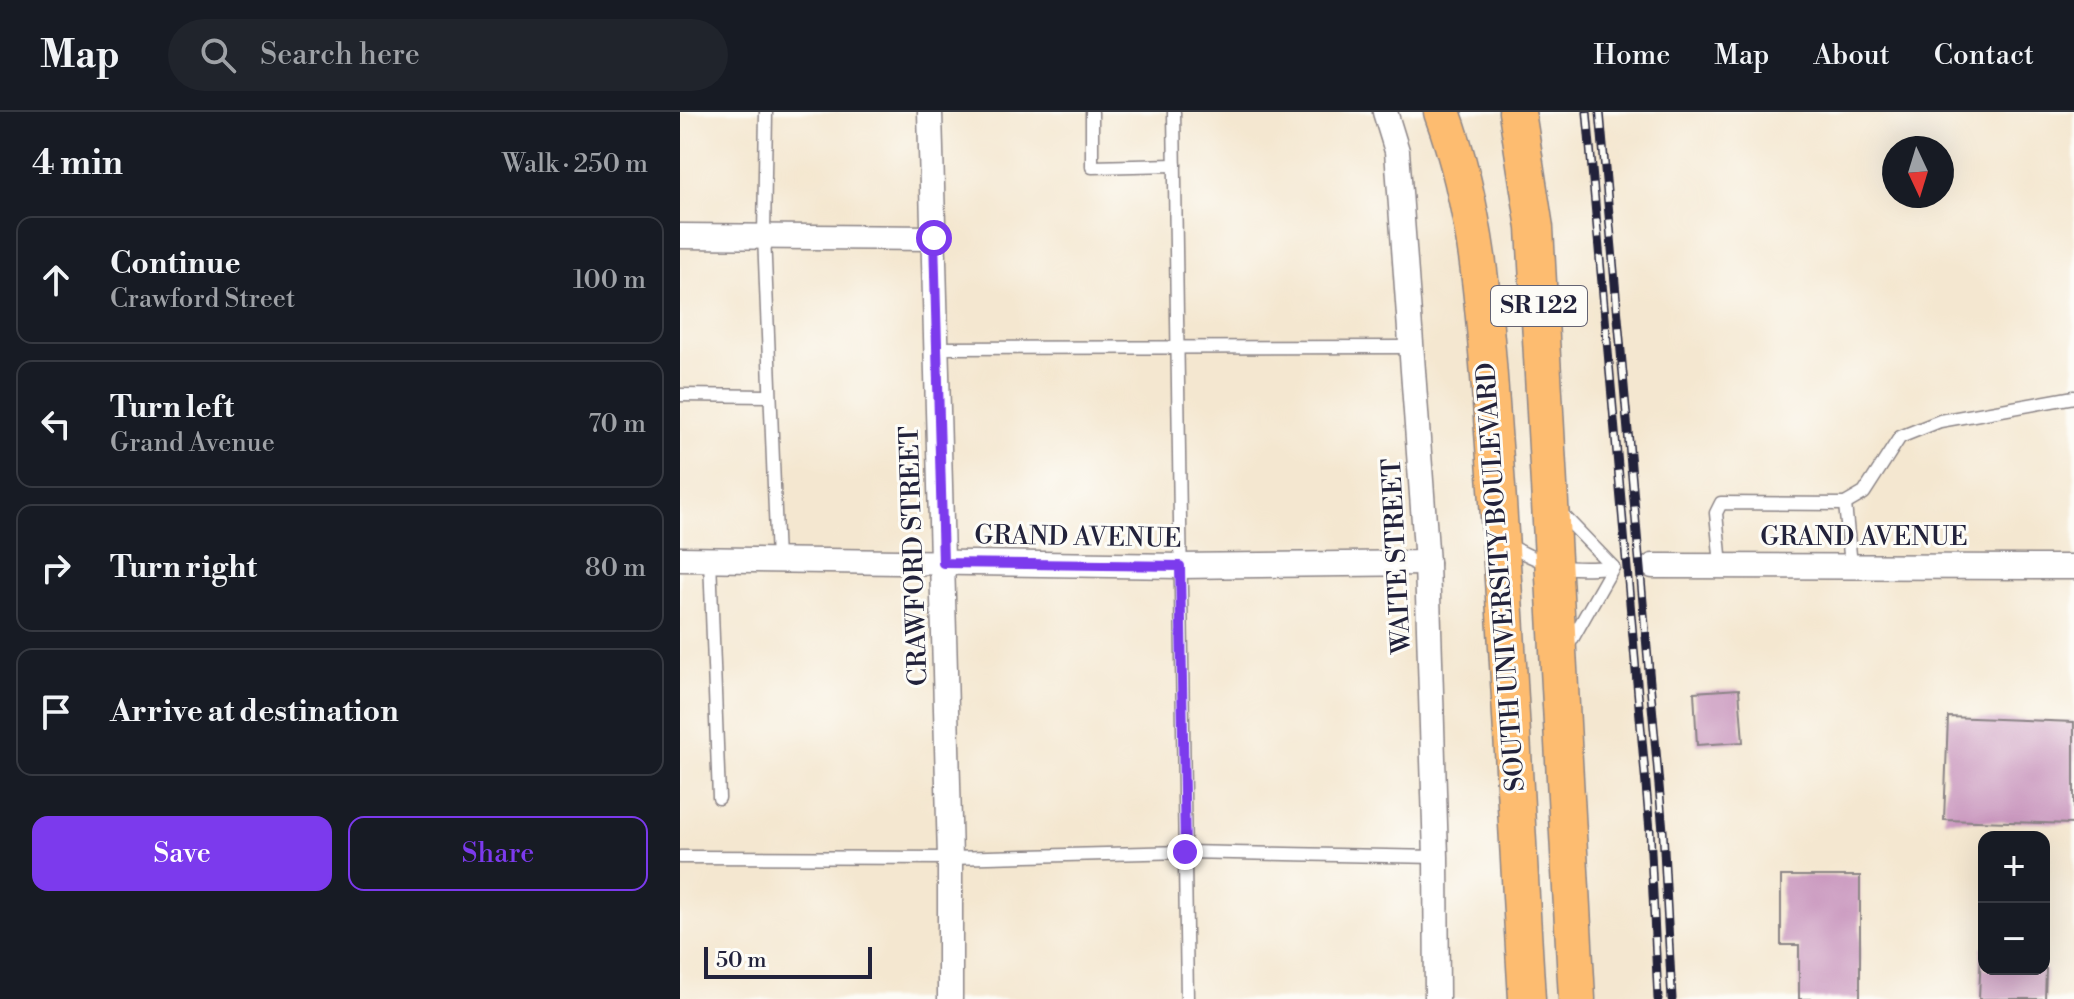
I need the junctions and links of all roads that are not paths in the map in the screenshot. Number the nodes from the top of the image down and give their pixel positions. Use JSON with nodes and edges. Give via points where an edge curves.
{"nodes":[{"id":1,"x":766,"y":112,"type":"edge"},
{"id":2,"x":930,"y":112,"type":"edge"},
{"id":3,"x":1092,"y":112,"type":"edge"},
{"id":4,"x":1174,"y":112,"type":"edge"},
{"id":5,"x":1385,"y":112,"type":"edge"},
{"id":6,"x":1442,"y":112,"type":"edge"},
{"id":7,"x":1517,"y":112,"type":"edge"},
{"id":8,"x":1175,"y":165,"type":"junction"},
{"id":9,"x":764,"y":235,"type":"junction"},
{"id":10,"x":680,"y":236,"type":"edge"},
{"id":11,"x":934,"y":238,"type":"junction"},
{"id":12,"x":1412,"y":347,"type":"junction"},
{"id":13,"x":937,"y":348,"type":"junction"},
{"id":14,"x":1177,"y":348,"type":"junction"},
{"id":15,"x":680,"y":395,"type":"edge"},
{"id":16,"x":769,"y":396,"type":"junction"},
{"id":17,"x":2074,"y":397,"type":"edge"},
{"id":18,"x":1549,"y":501,"type":"junction"},
{"id":19,"x":1845,"y":504,"type":"junction"},
{"id":20,"x":1501,"y":540,"type":"junction"},
{"id":21,"x":680,"y":559,"type":"edge"},
{"id":22,"x":710,"y":559,"type":"junction"},
{"id":23,"x":777,"y":561,"type":"junction"},
{"id":24,"x":943,"y":563,"type":"junction"},
{"id":25,"x":1427,"y":563,"type":"junction"},
{"id":26,"x":1721,"y":565,"type":"junction"},
{"id":27,"x":1851,"y":565,"type":"junction"},
{"id":28,"x":1180,"y":566,"type":"junction"},
{"id":29,"x":1653,"y":566,"type":"dead end"},
{"id":30,"x":1552,"y":567,"type":"junction"},
{"id":31,"x":1613,"y":567,"type":"junction"},
{"id":32,"x":2074,"y":567,"type":"edge"},
{"id":33,"x":1559,"y":660,"type":"junction"},
{"id":34,"x":719,"y":798,"type":"dead end"},
{"id":35,"x":1185,"y":852,"type":"junction"},
{"id":36,"x":680,"y":857,"type":"edge"},
{"id":37,"x":1436,"y":857,"type":"junction"},
{"id":38,"x":950,"y":858,"type":"junction"},
{"id":39,"x":950,"y":999,"type":"edge"},
{"id":40,"x":1187,"y":999,"type":"edge"},
{"id":41,"x":1437,"y":999,"type":"edge"},
{"id":42,"x":1527,"y":999,"type":"edge"},
{"id":43,"x":1577,"y":999,"type":"edge"}],
"edges":[{"from":1,"to":9,"type":"lane"},
{"from":2,"to":11,"type":"street","name":"CRAWFORD STREET"},
{"from":3,"to":8,"type":"lane","via":[[1092,167]]},
{"from":4,"to":8,"type":"lane"},
{"from":5,"to":12,"type":"street","name":"WAITE STREET","via":[[1397,151]]},
{"from":6,"to":20,"type":"main road","name":"SOUTH UNIVERSITY BOULEVARD","number":"SR 122","via":[[1457,151],[1479,264]]},
{"from":7,"to":18,"type":"main road","name":"SOUTH UNIVERSITY BOULEVARD","number":"SR 122","via":[[1535,228]]},
{"from":8,"to":14,"type":"lane"},
{"from":9,"to":10,"type":"street"},
{"from":9,"to":11,"type":"street"},
{"from":9,"to":16,"type":"lane"},
{"from":11,"to":13,"type":"street","name":"CRAWFORD STREET"},
{"from":12,"to":14,"type":"lane"},
{"from":12,"to":25,"type":"street","name":"WAITE STREET"},
{"from":13,"to":14,"type":"lane"},
{"from":13,"to":24,"type":"street","name":"CRAWFORD STREET"},
{"from":14,"to":28,"type":"lane"},
{"from":15,"to":16,"type":"lane"},
{"from":16,"to":23,"type":"lane"},
{"from":17,"to":19,"type":"lane","via":[[1940,421],[1900,437],[1864,493]]},
{"from":18,"to":30,"type":"main road","name":"SOUTH UNIVERSITY BOULEVARD","number":"SR 122"},
{"from":18,"to":31,"type":"lane"},
{"from":19,"to":26,"type":"lane","via":[[1721,503],[1716,513]]},
{"from":19,"to":27,"type":"lane"},
{"from":20,"to":30,"type":"lane"},
{"from":20,"to":42,"type":"main road","name":"SOUTH UNIVERSITY BOULEVARD","number":"SR 122"},
{"from":21,"to":22,"type":"street","name":"GRAND AVENUE"},
{"from":22,"to":23,"type":"street","name":"GRAND AVENUE"},
{"from":22,"to":34,"type":"lane"},
{"from":23,"to":24,"type":"street","name":"GRAND AVENUE"},
{"from":24,"to":28,"type":"street","name":"GRAND AVENUE"},
{"from":24,"to":38,"type":"street","name":"CRAWFORD STREET"},
{"from":25,"to":28,"type":"street","name":"GRAND AVENUE"},
{"from":25,"to":37,"type":"street","name":"WAITE STREET"},
{"from":26,"to":27,"type":"street","name":"GRAND AVENUE"},
{"from":26,"to":29,"type":"street","name":"GRAND AVENUE"},
{"from":27,"to":32,"type":"street","name":"GRAND AVENUE"},
{"from":28,"to":35,"type":"lane"},
{"from":30,"to":31,"type":"lane"},
{"from":30,"to":33,"type":"main road","name":"SOUTH UNIVERSITY BOULEVARD","number":"SR 122"},
{"from":31,"to":33,"type":"lane"},
{"from":33,"to":43,"type":"main road","name":"SOUTH UNIVERSITY BOULEVARD","number":"SR 122"},
{"from":35,"to":37,"type":"lane"},
{"from":35,"to":38,"type":"lane"},
{"from":35,"to":40,"type":"lane"},
{"from":36,"to":38,"type":"lane"},
{"from":37,"to":41,"type":"street","name":"WAITE STREET"},
{"from":38,"to":39,"type":"street","name":"CRAWFORD STREET"}]}
